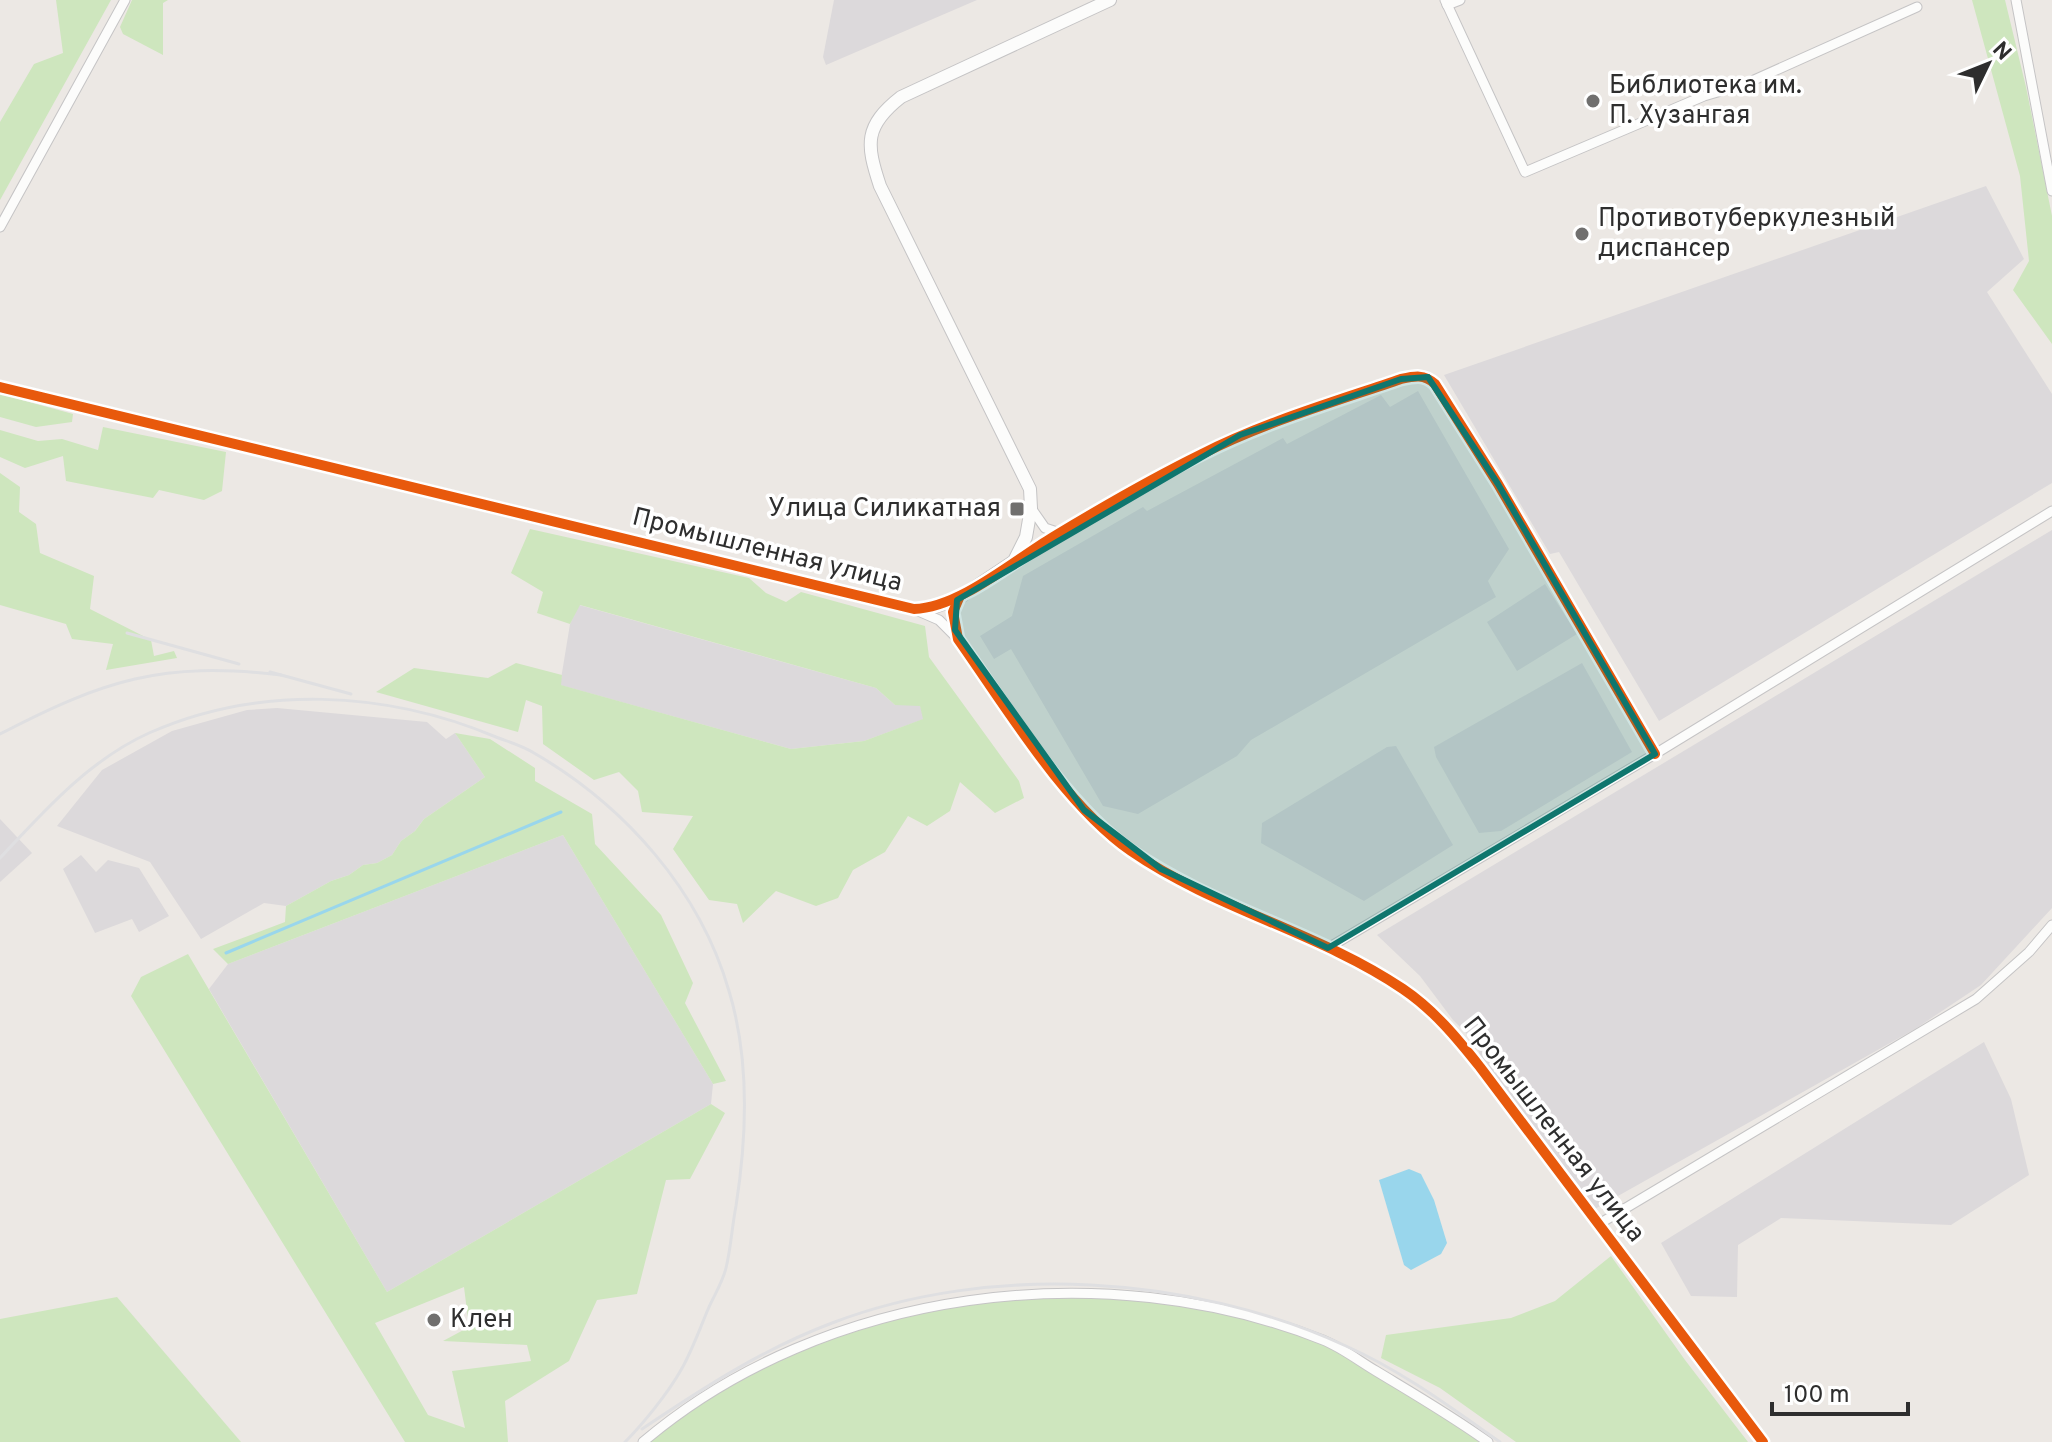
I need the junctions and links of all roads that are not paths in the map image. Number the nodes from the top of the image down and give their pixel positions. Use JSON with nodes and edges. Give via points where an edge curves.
{"nodes":[{"id":1,"x":125,"y":0,"type":"edge"},
{"id":2,"x":1110,"y":0,"type":"edge"},
{"id":3,"x":1460,"y":0,"type":"edge"},
{"id":4,"x":2016,"y":0,"type":"edge"},
{"id":5,"x":1446,"y":2,"type":"edge"},
{"id":6,"x":1917,"y":7,"type":"dead end"},
{"id":7,"x":2052,"y":191,"type":"edge"},
{"id":8,"x":0,"y":227,"type":"edge"},
{"id":9,"x":0,"y":387,"type":"edge"},
{"id":10,"x":1031,"y":508,"type":"junction"},
{"id":11,"x":2052,"y":511,"type":"edge"},
{"id":12,"x":1060,"y":533,"type":"junction"},
{"id":13,"x":1014,"y":561,"type":"junction"},
{"id":14,"x":959,"y":598,"type":"junction"},
{"id":15,"x":914,"y":609,"type":"junction"},
{"id":16,"x":958,"y":639,"type":"junction"},
{"id":17,"x":1655,"y":754,"type":"junction"},
{"id":18,"x":2052,"y":925,"type":"edge"},
{"id":19,"x":1328,"y":948,"type":"junction"},
{"id":20,"x":1599,"y":1224,"type":"junction"},
{"id":21,"x":643,"y":1442,"type":"edge"},
{"id":22,"x":1488,"y":1442,"type":"edge"},
{"id":23,"x":1763,"y":1442,"type":"edge"}],
"edges":[{"from":1,"to":8,"type":"street"},
{"from":2,"to":10,"type":"street","via":[[901,97],[874,124],[870,139],[880,186],[1027,478]]},
{"from":3,"to":5,"type":"street"},
{"from":4,"to":7,"type":"street"},
{"from":5,"to":6,"type":"street","via":[[1525,172],[1704,96],[1745,84]]},
{"from":9,"to":15,"type":"street","name":"Промышленная улица"},
{"from":10,"to":12,"type":"street","via":[[1045,528]]},
{"from":10,"to":13,"type":"street","via":[[1026,537]]},
{"from":11,"to":17,"type":"street"},
{"from":12,"to":13,"type":"street"},
{"from":12,"to":17,"type":"street","via":[[1240,435],[1401,379],[1428,377],[1498,484]]},
{"from":13,"to":14,"type":"street","name":"Промышленная улица"},
{"from":14,"to":15,"type":"street","name":"Промышленная улица"},
{"from":14,"to":16,"type":"street","via":[[953,612]]},
{"from":15,"to":16,"type":"street","name":"Промышленная улица","via":[[939,620]]},
{"from":16,"to":19,"type":"street","name":"Промышленная улица","via":[[1098,825],[1186,883]]},
{"from":17,"to":19,"type":"street"},
{"from":18,"to":20,"type":"street","via":[[1976,999]]},
{"from":19,"to":20,"type":"street","name":"Промышленная улица","via":[[1373,970],[1442,1022]]},
{"from":20,"to":23,"type":"street","name":"Промышленная улица"},
{"from":21,"to":22,"type":"street","via":[[711,1392],[798,1346],[889,1315],[1011,1294],[1112,1294],[1188,1303],[1270,1323],[1326,1341]]}]}
